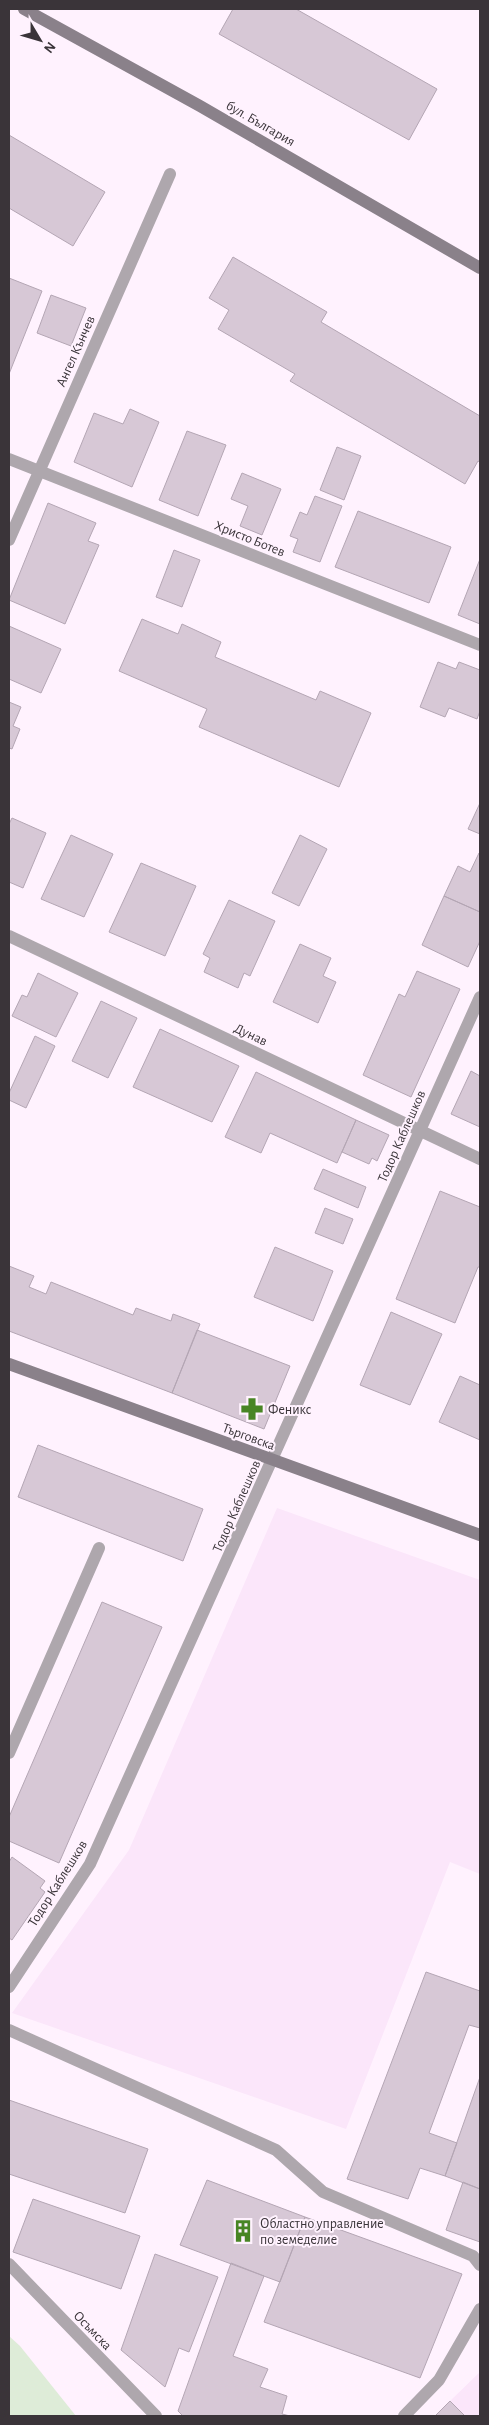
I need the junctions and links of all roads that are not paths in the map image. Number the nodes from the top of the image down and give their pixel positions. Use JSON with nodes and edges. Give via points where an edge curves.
{"nodes":[{"id":1,"x":24,"y":9,"type":"edge"},
{"id":2,"x":170,"y":174,"type":"dead end"},
{"id":3,"x":480,"y":268,"type":"edge"},
{"id":4,"x":9,"y":459,"type":"edge"},
{"id":5,"x":38,"y":470,"type":"junction"},
{"id":6,"x":9,"y":540,"type":"edge"},
{"id":7,"x":480,"y":645,"type":"edge"},
{"id":8,"x":9,"y":936,"type":"edge"},
{"id":9,"x":480,"y":997,"type":"edge"},
{"id":10,"x":419,"y":1130,"type":"junction"},
{"id":11,"x":480,"y":1160,"type":"edge"},
{"id":12,"x":9,"y":1364,"type":"edge"},
{"id":13,"x":273,"y":1461,"type":"junction"},
{"id":14,"x":480,"y":1535,"type":"edge"},
{"id":15,"x":99,"y":1548,"type":"dead end"},
{"id":16,"x":9,"y":1753,"type":"edge"},
{"id":17,"x":9,"y":1986,"type":"edge"},
{"id":18,"x":9,"y":2030,"type":"edge"},
{"id":19,"x":9,"y":2264,"type":"edge"},
{"id":20,"x":480,"y":2265,"type":"edge"},
{"id":21,"x":480,"y":2309,"type":"edge"},
{"id":22,"x":156,"y":2416,"type":"edge"},
{"id":23,"x":404,"y":2416,"type":"edge"}],
"edges":[{"from":1,"to":3,"type":"street","name":"бул. България","via":[[200,106]]},
{"from":2,"to":5,"type":"street","name":"Ангел Кънчев"},
{"from":4,"to":5,"type":"street","name":"Христо Ботев"},
{"from":5,"to":6,"type":"street","name":"Ангел Кънчев"},
{"from":5,"to":7,"type":"street","name":"Христо Ботев"},
{"from":8,"to":10,"type":"street","name":"Дунав"},
{"from":9,"to":10,"type":"street","name":"Тодор Каблешков"},
{"from":10,"to":11,"type":"street","name":"Дунав"},
{"from":10,"to":13,"type":"street","name":"Тодор Каблешков"},
{"from":12,"to":13,"type":"street","name":"Търговска"},
{"from":13,"to":14,"type":"street","name":"Търговска"},
{"from":13,"to":17,"type":"street","name":"Тодор Каблешков","via":[[90,1864]]},
{"from":15,"to":16,"type":"street"},
{"from":18,"to":20,"type":"street","via":[[276,2150],[323,2192],[473,2256]]},
{"from":19,"to":22,"type":"street","name":"Осъмска"},
{"from":21,"to":23,"type":"street","via":[[439,2380]]}]}
